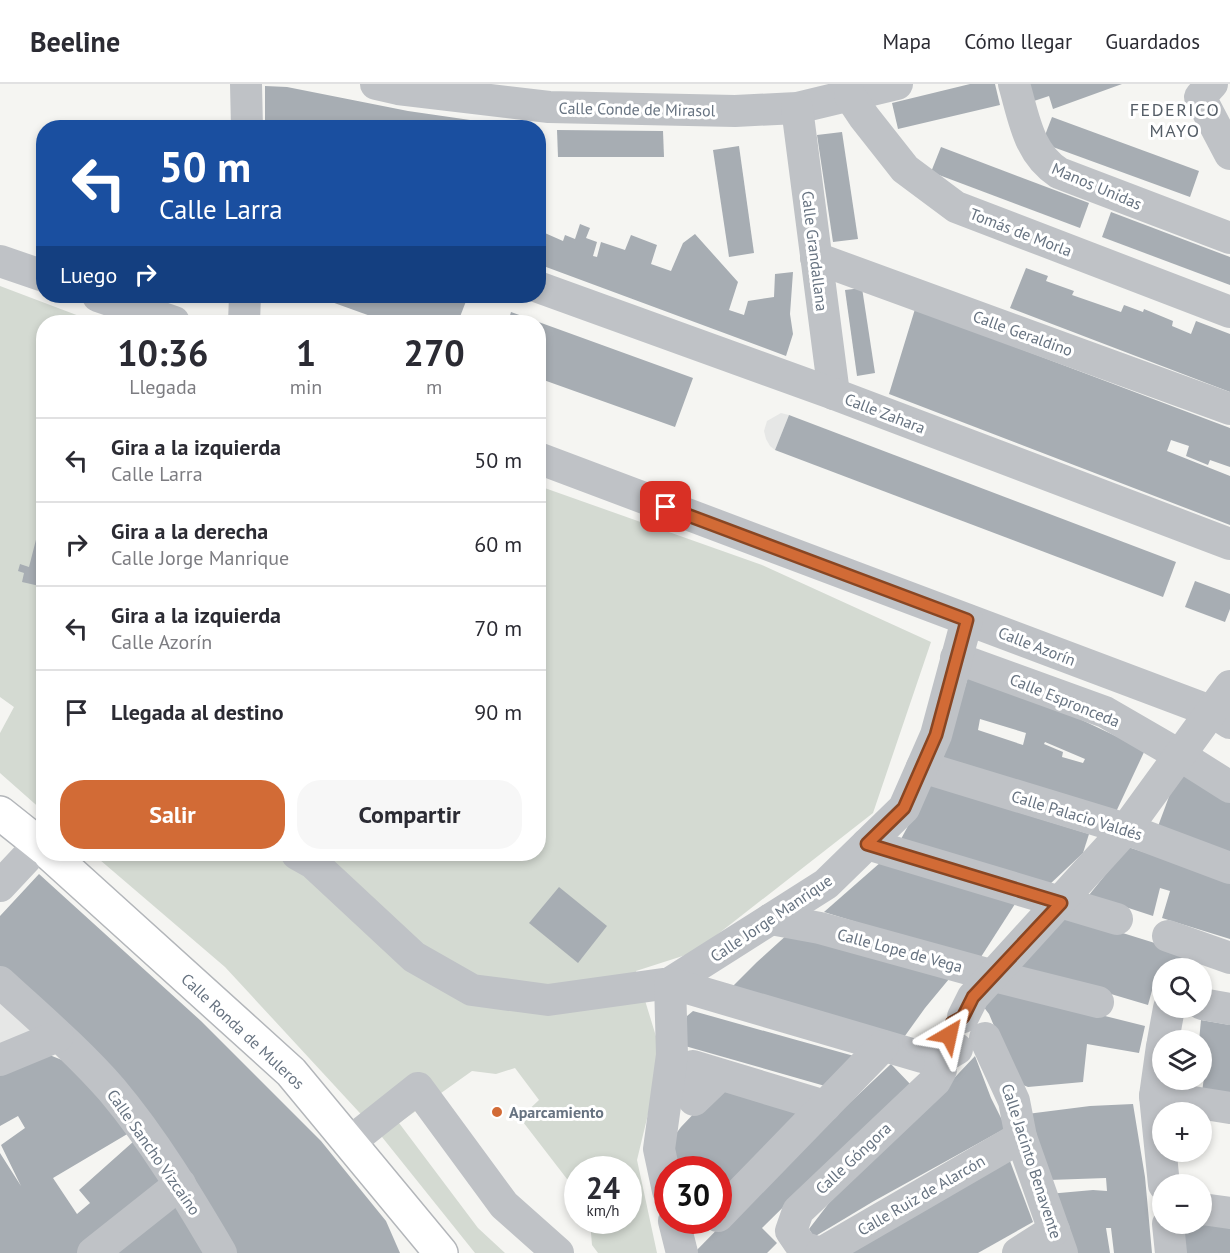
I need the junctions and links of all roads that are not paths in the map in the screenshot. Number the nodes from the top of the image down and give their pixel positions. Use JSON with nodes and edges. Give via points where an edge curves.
{"nodes":[{"id":1,"x":246,"y":84,"type":"edge"},
{"id":2,"x":376,"y":84,"type":"edge"},
{"id":3,"x":897,"y":84,"type":"edge"},
{"id":4,"x":1014,"y":84,"type":"edge"},
{"id":5,"x":1212,"y":84,"type":"edge"},
{"id":6,"x":846,"y":93,"type":"edge"},
{"id":7,"x":734,"y":98,"type":"edge"},
{"id":8,"x":797,"y":108,"type":"junction"},
{"id":9,"x":247,"y":120,"type":"edge"},
{"id":10,"x":1230,"y":154,"type":"edge"},
{"id":11,"x":1230,"y":238,"type":"edge"},
{"id":12,"x":816,"y":258,"type":"junction"},
{"id":13,"x":0,"y":261,"type":"edge"},
{"id":14,"x":36,"y":273,"type":"edge"},
{"id":15,"x":546,"y":290,"type":"edge"},
{"id":16,"x":118,"y":303,"type":"edge"},
{"id":17,"x":1230,"y":312,"type":"edge"},
{"id":18,"x":154,"y":315,"type":"edge"},
{"id":19,"x":834,"y":394,"type":"junction"},
{"id":20,"x":1230,"y":408,"type":"edge"},
{"id":21,"x":546,"y":461,"type":"edge"},
{"id":22,"x":1230,"y":544,"type":"edge"},
{"id":23,"x":967,"y":620,"type":"junction"},
{"id":24,"x":957,"y":658,"type":"junction"},
{"id":25,"x":1230,"y":686,"type":"edge"},
{"id":26,"x":1221,"y":718,"type":"edge"},
{"id":27,"x":1180,"y":756,"type":"junction"},
{"id":28,"x":922,"y":767,"type":"junction"},
{"id":29,"x":1230,"y":788,"type":"edge"},
{"id":30,"x":0,"y":813,"type":"edge"},
{"id":31,"x":1126,"y":830,"type":"junction"},
{"id":32,"x":36,"y":840,"type":"edge"},
{"id":33,"x":867,"y":844,"type":"junction"},
{"id":34,"x":36,"y":853,"type":"edge"},
{"id":35,"x":60,"y":861,"type":"edge"},
{"id":36,"x":309,"y":861,"type":"edge"},
{"id":37,"x":1230,"y":868,"type":"edge"},
{"id":38,"x":0,"y":886,"type":"edge"},
{"id":39,"x":1061,"y":903,"type":"junction"},
{"id":40,"x":771,"y":919,"type":"junction"},
{"id":41,"x":1117,"y":919,"type":"dead end"},
{"id":42,"x":1168,"y":936,"type":"dead end"},
{"id":43,"x":1230,"y":958,"type":"edge"},
{"id":44,"x":994,"y":976,"type":"junction"},
{"id":45,"x":0,"y":982,"type":"edge"},
{"id":46,"x":670,"y":984,"type":"junction"},
{"id":47,"x":1098,"y":1002,"type":"dead end"},
{"id":48,"x":1212,"y":1006,"type":"edge"},
{"id":49,"x":1230,"y":1009,"type":"edge"},
{"id":50,"x":1165,"y":1029,"type":"edge"},
{"id":51,"x":58,"y":1036,"type":"junction"},
{"id":52,"x":961,"y":1041,"type":"junction"},
{"id":53,"x":884,"y":1046,"type":"junction"},
{"id":54,"x":0,"y":1059,"type":"edge"},
{"id":55,"x":720,"y":1075,"type":"dead end"},
{"id":56,"x":1155,"y":1096,"type":"junction"},
{"id":57,"x":825,"y":1106,"type":"junction"},
{"id":58,"x":1230,"y":1108,"type":"edge"},
{"id":59,"x":1021,"y":1137,"type":"junction"},
{"id":60,"x":350,"y":1142,"type":"junction"},
{"id":61,"x":660,"y":1156,"type":"edge"},
{"id":62,"x":1163,"y":1174,"type":"edge"},
{"id":63,"x":180,"y":1184,"type":"junction"},
{"id":64,"x":732,"y":1202,"type":"edge"},
{"id":65,"x":1212,"y":1210,"type":"edge"},
{"id":66,"x":1230,"y":1213,"type":"edge"},
{"id":67,"x":1169,"y":1234,"type":"edge"},
{"id":68,"x":1058,"y":1241,"type":"edge"},
{"id":69,"x":810,"y":1252,"type":"edge"},
{"id":70,"x":93,"y":1253,"type":"edge"},
{"id":71,"x":221,"y":1253,"type":"edge"},
{"id":72,"x":441,"y":1253,"type":"edge"},
{"id":73,"x":558,"y":1253,"type":"edge"},
{"id":74,"x":1018,"y":1253,"type":"edge"},
{"id":75,"x":1171,"y":1253,"type":"edge"}],
"edges":[{"from":1,"to":9,"type":"street"},
{"from":2,"to":7,"type":"street","name":"Calle Conde de Mirasol","via":[[549,107]]},
{"from":3,"to":6,"type":"street","name":"Calle Conde de Mirasol"},
{"from":4,"to":11,"type":"street","name":"Manos Unidas","via":[[1032,144],[1045,164],[1059,173]]},
{"from":5,"to":10,"type":"street","via":[[1200,97]]},
{"from":6,"to":8,"type":"street","name":"Calle Conde de Mirasol"},
{"from":6,"to":17,"type":"street","name":"Tomás de Morla","via":[[905,169],[956,207]]},
{"from":7,"to":8,"type":"street","name":"Calle Conde de Mirasol"},
{"from":8,"to":12,"type":"street","name":"Calle Grandallana"},
{"from":12,"to":19,"type":"street","name":"Calle Grandallana"},
{"from":12,"to":20,"type":"street","name":"Calle Geraldino"},
{"from":13,"to":14,"type":"street"},
{"from":15,"to":19,"type":"street","name":"Calle Zahara"},
{"from":16,"to":18,"type":"street"},
{"from":19,"to":22,"type":"street","name":"Calle Zahara"},
{"from":21,"to":23,"type":"street","name":"Calle Azorín"},
{"from":23,"to":24,"type":"street","name":"Calle Jorge Manrique"},
{"from":23,"to":26,"type":"street","name":"Calle Azorín"},
{"from":24,"to":27,"type":"street","name":"Calle Espronceda","via":[[1105,712]]},
{"from":24,"to":28,"type":"street","name":"Calle Jorge Manrique","via":[[936,735]]},
{"from":25,"to":26,"type":"street"},
{"from":26,"to":27,"type":"street"},
{"from":27,"to":29,"type":"street","name":"Calle Espronceda"},
{"from":27,"to":31,"type":"street"},
{"from":28,"to":31,"type":"street","name":"Calle Palacio Valdés"},
{"from":28,"to":33,"type":"street","name":"Calle Jorge Manrique","via":[[904,808]]},
{"from":30,"to":32,"type":"main road","name":"Calle Ronda de Muleros"},
{"from":31,"to":37,"type":"street","name":"Calle Palacio Valdés"},
{"from":31,"to":39,"type":"street"},
{"from":33,"to":39,"type":"street"},
{"from":33,"to":40,"type":"street","name":"Calle Jorge Manrique","via":[[826,884]]},
{"from":34,"to":38,"type":"street"},
{"from":35,"to":60,"type":"main road","name":"Calle Ronda de Muleros","via":[[291,1072]]},
{"from":36,"to":46,"type":"street","name":"Calle Jorge Manrique","via":[[414,957],[472,990],[548,1000]]},
{"from":39,"to":41,"type":"street"},
{"from":39,"to":44,"type":"street"},
{"from":40,"to":44,"type":"street","name":"Calle Lope de Vega","via":[[820,927]]},
{"from":40,"to":46,"type":"street","name":"Calle Jorge Manrique"},
{"from":42,"to":43,"type":"street"},
{"from":44,"to":47,"type":"street","name":"Calle Lope de Vega"},
{"from":44,"to":52,"type":"street","via":[[973,997]]},
{"from":45,"to":51,"type":"street","name":"Calle Sancho Vizcaíno"},
{"from":46,"to":53,"type":"street","name":"Calle Jorge Manrique"},
{"from":46,"to":61,"type":"street","via":[[672,1055]]},
{"from":48,"to":49,"type":"street"},
{"from":50,"to":56,"type":"street"},
{"from":51,"to":54,"type":"street"},
{"from":51,"to":63,"type":"street","name":"Calle Sancho Vizcaíno","via":[[112,1090]]},
{"from":52,"to":53,"type":"street","name":"Calle Jorge Manrique","via":[[922,1057]]},
{"from":52,"to":59,"type":"street","name":"Calle Jacinto Benavente","via":[[1014,1101]]},
{"from":52,"to":69,"type":"street","name":"Calle Góngora","via":[[935,1081],[798,1210],[791,1231]]},
{"from":53,"to":57,"type":"street"},
{"from":55,"to":57,"type":"street"},
{"from":56,"to":58,"type":"street"},
{"from":56,"to":62,"type":"street"},
{"from":57,"to":64,"type":"street"},
{"from":59,"to":68,"type":"street","name":"Calle Jacinto Benavente"},
{"from":59,"to":69,"type":"street","name":"Calle Ruiz de Alarcón"},
{"from":60,"to":72,"type":"main road","name":"Calle Ronda de Muleros"},
{"from":60,"to":73,"type":"street","via":[[418,1088],[504,1205]]},
{"from":63,"to":70,"type":"street"},
{"from":63,"to":71,"type":"street","name":"Calle Sancho Vizcaíno"},
{"from":65,"to":66,"type":"street"},
{"from":67,"to":75,"type":"street"},
{"from":68,"to":74,"type":"street"}]}
